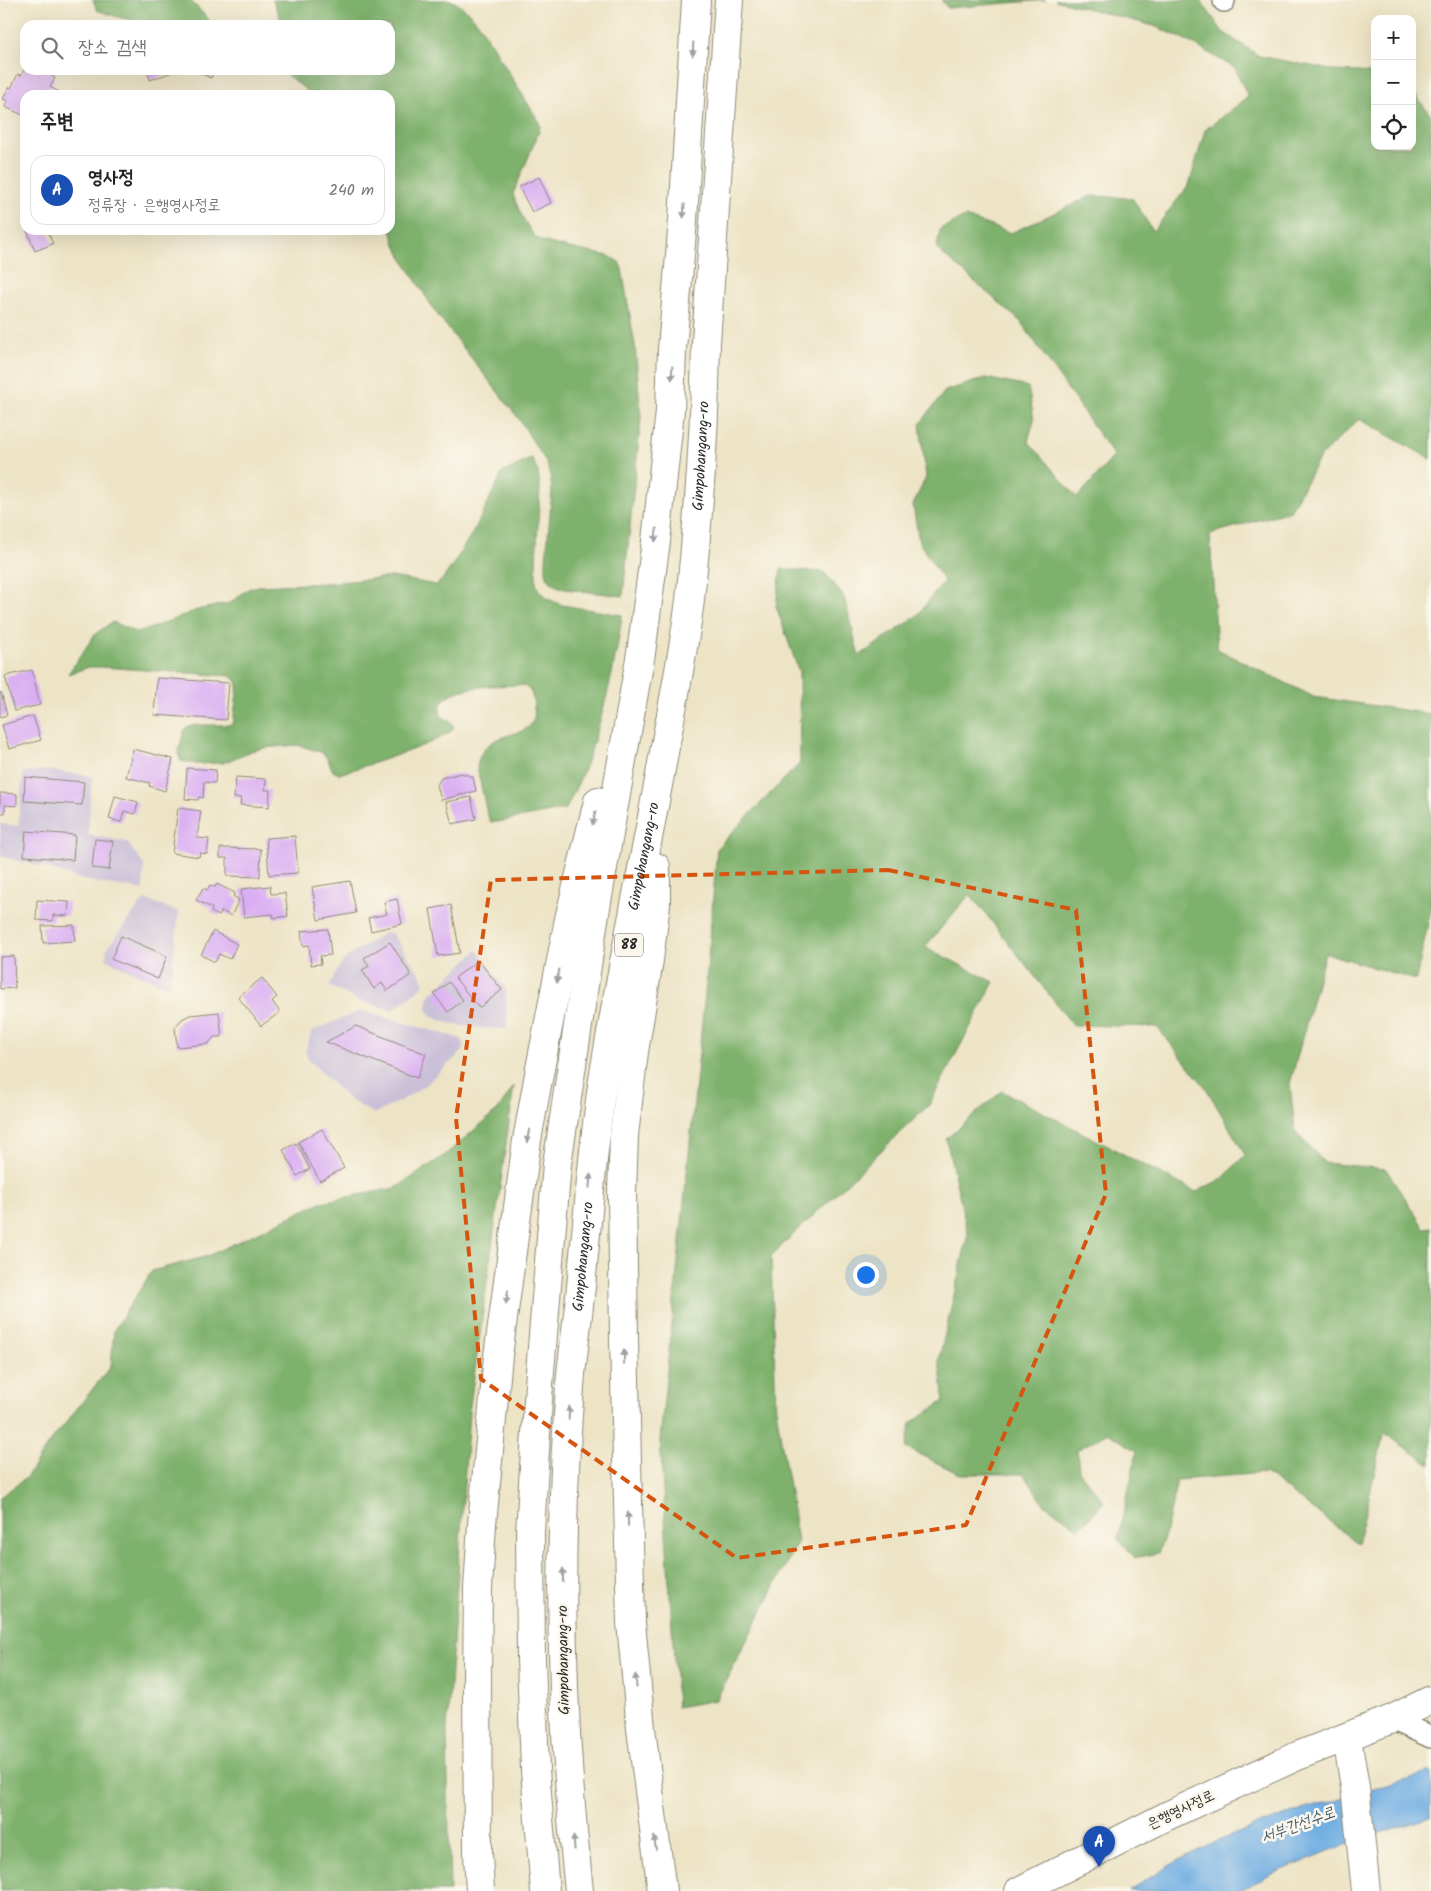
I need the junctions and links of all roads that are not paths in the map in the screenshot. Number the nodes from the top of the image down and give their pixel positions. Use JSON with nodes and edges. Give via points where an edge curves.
{"nodes":[{"id":1,"x":696,"y":0,"type":"edge"},
{"id":2,"x":729,"y":0,"type":"edge"},
{"id":3,"x":641,"y":653,"type":"junction"},
{"id":4,"x":656,"y":797,"type":"junction"},
{"id":5,"x":1431,"y":1700,"type":"edge"},
{"id":6,"x":1392,"y":1719,"type":"junction"},
{"id":7,"x":1431,"y":1736,"type":"edge"},
{"id":8,"x":1347,"y":1738,"type":"junction"},
{"id":9,"x":480,"y":1891,"type":"edge"},
{"id":10,"x":545,"y":1891,"type":"edge"},
{"id":11,"x":579,"y":1891,"type":"edge"},
{"id":12,"x":662,"y":1891,"type":"edge"},
{"id":13,"x":1019,"y":1891,"type":"edge"},
{"id":14,"x":1366,"y":1891,"type":"edge"}],
"edges":[{"from":1,"to":3,"type":"main road","one_way":true,"via":[[670,411]]},
{"from":2,"to":4,"type":"main road","name":"Gimpohangang-ro","number":"88","via":[[692,574],[679,674]]},
{"from":3,"to":9,"type":"main road","one_way":true,"via":[[598,802],[569,919],[527,1140],[498,1356],[478,1589]]},
{"from":3,"to":10,"type":"main road","via":[[568,1083],[557,1164],[538,1384],[530,1532],[531,1659],[535,1770]]},
{"from":11,"to":4,"type":"main road","name":"Gimpohangang-ro","number":"88","one_way":true,"via":[[567,1762],[564,1686],[563,1579],[571,1375],[591,1166],[603,1084]]},
{"from":12,"to":4,"type":"main road","one_way":true,"via":[[640,1729],[631,1623],[622,1193],[626,1117],[656,904]]},
{"from":5,"to":6,"type":"main road","name":"은행영사정로"},
{"from":6,"to":7,"type":"street"},
{"from":6,"to":8,"type":"main road","name":"은행영사정로"},
{"from":8,"to":13,"type":"main road","name":"은행영사정로","via":[[1177,1811]]},
{"from":8,"to":14,"type":"main road"}]}
